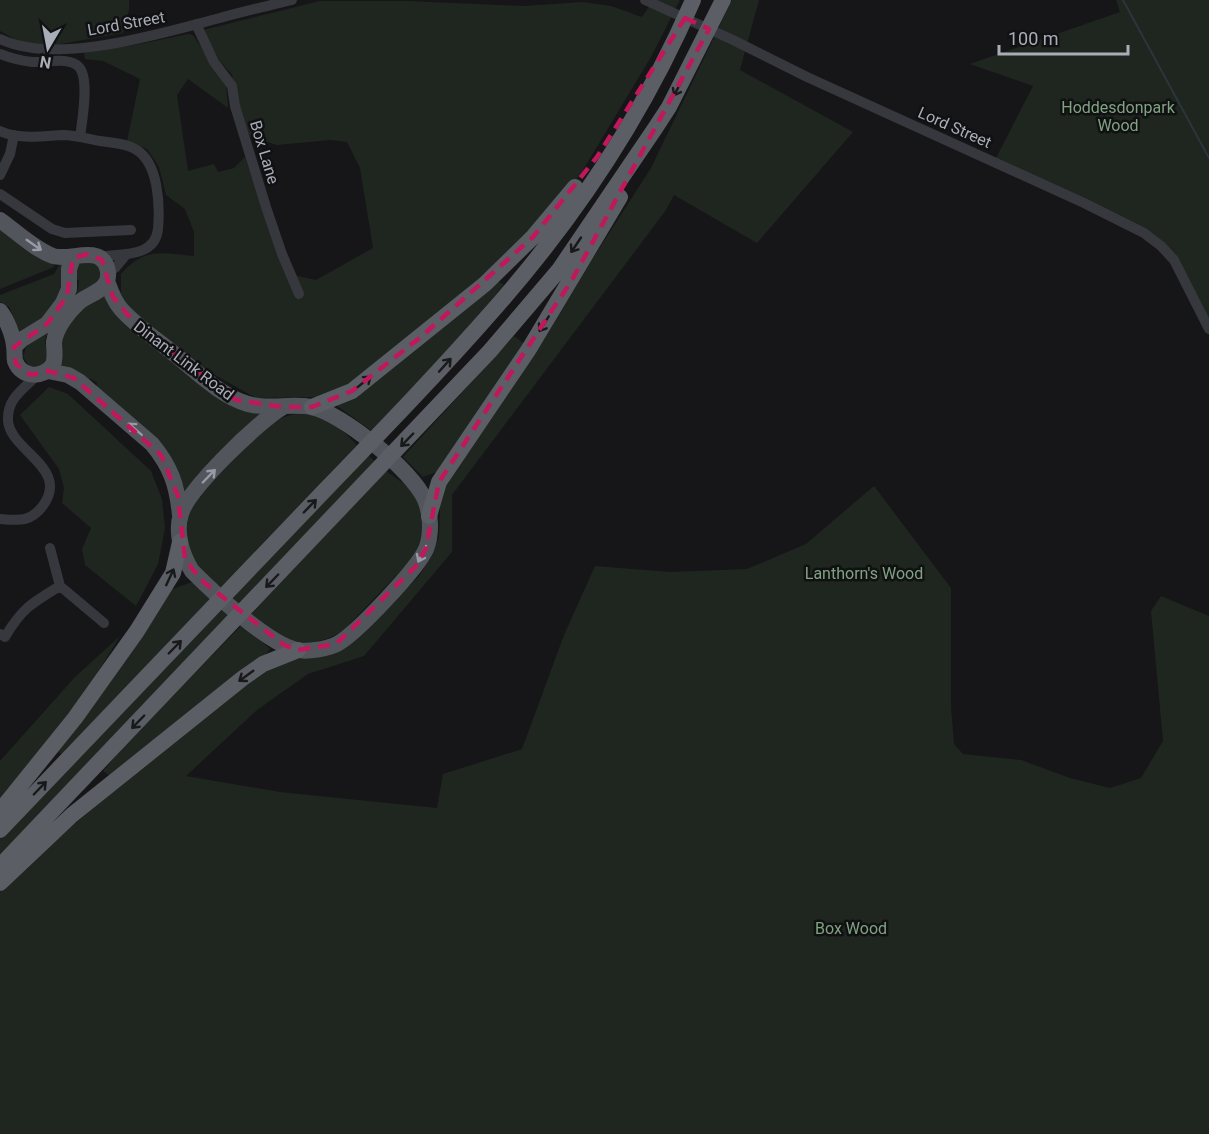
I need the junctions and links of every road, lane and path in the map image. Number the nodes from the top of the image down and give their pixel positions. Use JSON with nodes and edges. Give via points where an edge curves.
{"nodes":[{"id":1,"x":292,"y":0,"type":"edge"},
{"id":2,"x":645,"y":0,"type":"edge"},
{"id":3,"x":693,"y":0,"type":"edge"},
{"id":4,"x":723,"y":0,"type":"edge"},
{"id":5,"x":196,"y":24,"type":"junction"},
{"id":6,"x":678,"y":36,"type":"junction"},
{"id":7,"x":0,"y":39,"type":"edge"},
{"id":8,"x":0,"y":54,"type":"edge"},
{"id":9,"x":656,"y":128,"type":"junction"},
{"id":10,"x":0,"y":130,"type":"edge"},
{"id":11,"x":14,"y":135,"type":"junction"},
{"id":12,"x":80,"y":137,"type":"junction"},
{"id":13,"x":0,"y":175,"type":"edge"},
{"id":14,"x":0,"y":194,"type":"edge"},
{"id":15,"x":0,"y":220,"type":"edge"},
{"id":16,"x":131,"y":230,"type":"dead end"},
{"id":17,"x":125,"y":256,"type":"junction"},
{"id":18,"x":98,"y":257,"type":"junction"},
{"id":19,"x":73,"y":258,"type":"junction"},
{"id":20,"x":107,"y":277,"type":"junction"},
{"id":21,"x":299,"y":294,"type":"dead end"},
{"id":22,"x":0,"y":311,"type":"edge"},
{"id":23,"x":1209,"y":329,"type":"edge"},
{"id":24,"x":14,"y":347,"type":"junction"},
{"id":25,"x":21,"y":369,"type":"junction"},
{"id":26,"x":43,"y":373,"type":"junction"},
{"id":27,"x":18,"y":391,"type":"junction"},
{"id":28,"x":283,"y":407,"type":"junction"},
{"id":29,"x":312,"y":407,"type":"junction"},
{"id":30,"x":180,"y":515,"type":"junction"},
{"id":31,"x":429,"y":516,"type":"junction"},
{"id":32,"x":0,"y":519,"type":"edge"},
{"id":33,"x":180,"y":542,"type":"junction"},
{"id":34,"x":50,"y":548,"type":"dead end"},
{"id":35,"x":60,"y":586,"type":"junction"},
{"id":36,"x":104,"y":623,"type":"dead end"},
{"id":37,"x":2,"y":635,"type":"edge"},
{"id":38,"x":298,"y":651,"type":"junction"},
{"id":39,"x":0,"y":811,"type":"edge"},
{"id":40,"x":0,"y":830,"type":"edge"},
{"id":41,"x":0,"y":866,"type":"edge"},
{"id":42,"x":0,"y":884,"type":"edge"}],
"edges":[{"from":1,"to":5,"type":"street","name":"Lord Street"},
{"from":2,"to":23,"type":"street","name":"Lord Street","via":[[1144,233],[1174,260]]},
{"from":3,"to":6,"type":"highway"},
{"from":4,"to":9,"type":"highway","one_way":true},
{"from":5,"to":7,"type":"street","name":"Lord Street","via":[[117,42],[65,48],[24,48]]},
{"from":5,"to":21,"type":"street","name":"Box Lane","via":[[214,62],[232,86],[266,207]]},
{"from":29,"to":6,"type":"highway","one_way":true,"via":[[352,392],[509,262],[568,198]]},
{"from":40,"to":6,"type":"highway","one_way":true,"via":[[496,307],[546,246],[615,147]]},
{"from":8,"to":12,"type":"street","via":[[79,67],[84,95]]},
{"from":9,"to":31,"type":"highway","one_way":true,"via":[[572,280],[439,482]]},
{"from":9,"to":41,"type":"highway","one_way":true,"via":[[559,270],[490,351]]},
{"from":10,"to":11,"type":"street"},
{"from":11,"to":12,"type":"street"},
{"from":11,"to":13,"type":"street"},
{"from":12,"to":17,"type":"street","via":[[135,148],[151,167],[159,205],[156,238],[148,248]]},
{"from":14,"to":16,"type":"street","via":[[52,229],[65,233]]},
{"from":15,"to":19,"type":"main road","one_way":true,"via":[[44,252]]},
{"from":17,"to":18,"type":"street"},
{"from":17,"to":20,"type":"street"},
{"from":18,"to":19,"type":"main road","via":[[82,254]]},
{"from":18,"to":20,"type":"main road","name":"Dinant Link Road"},
{"from":19,"to":24,"type":"main road","via":[[63,303],[47,324]]},
{"from":20,"to":26,"type":"main road","via":[[98,292],[81,300],[61,325],[55,339],[55,359]]},
{"from":20,"to":28,"type":"main road","name":"Dinant Link Road","via":[[116,303],[133,321],[224,392],[248,404]]},
{"from":22,"to":24,"type":"main road"},
{"from":24,"to":25,"type":"main road","via":[[14,357]]},
{"from":25,"to":26,"type":"main road","via":[[26,373]]},
{"from":25,"to":27,"type":"street"},
{"from":26,"to":27,"type":"street"},
{"from":30,"to":26,"type":"main road","one_way":true,"via":[[173,476],[152,444],[80,382],[68,375]]},
{"from":27,"to":32,"type":"street","via":[[8,411],[8,423],[46,472],[50,488],[37,513],[23,521]]},
{"from":28,"to":29,"type":"main road","name":"Dinant Link Road"},
{"from":30,"to":28,"type":"main road","one_way":true,"via":[[190,495],[259,423]]},
{"from":29,"to":31,"type":"main road","via":[[329,412],[381,450],[412,480],[425,500]]},
{"from":30,"to":33,"type":"main road"},
{"from":31,"to":38,"type":"main road","one_way":true,"via":[[426,548],[416,566],[350,635],[320,649]]},
{"from":33,"to":38,"type":"main road","via":[[185,559],[201,580],[272,639]]},
{"from":39,"to":33,"type":"highway","one_way":true,"via":[[75,718],[137,631],[173,573]]},
{"from":34,"to":35,"type":"street"},
{"from":35,"to":36,"type":"street"},
{"from":35,"to":37,"type":"street","via":[[32,603]]},
{"from":38,"to":42,"type":"highway","one_way":true,"via":[[263,664],[225,693],[72,815]]}]}
